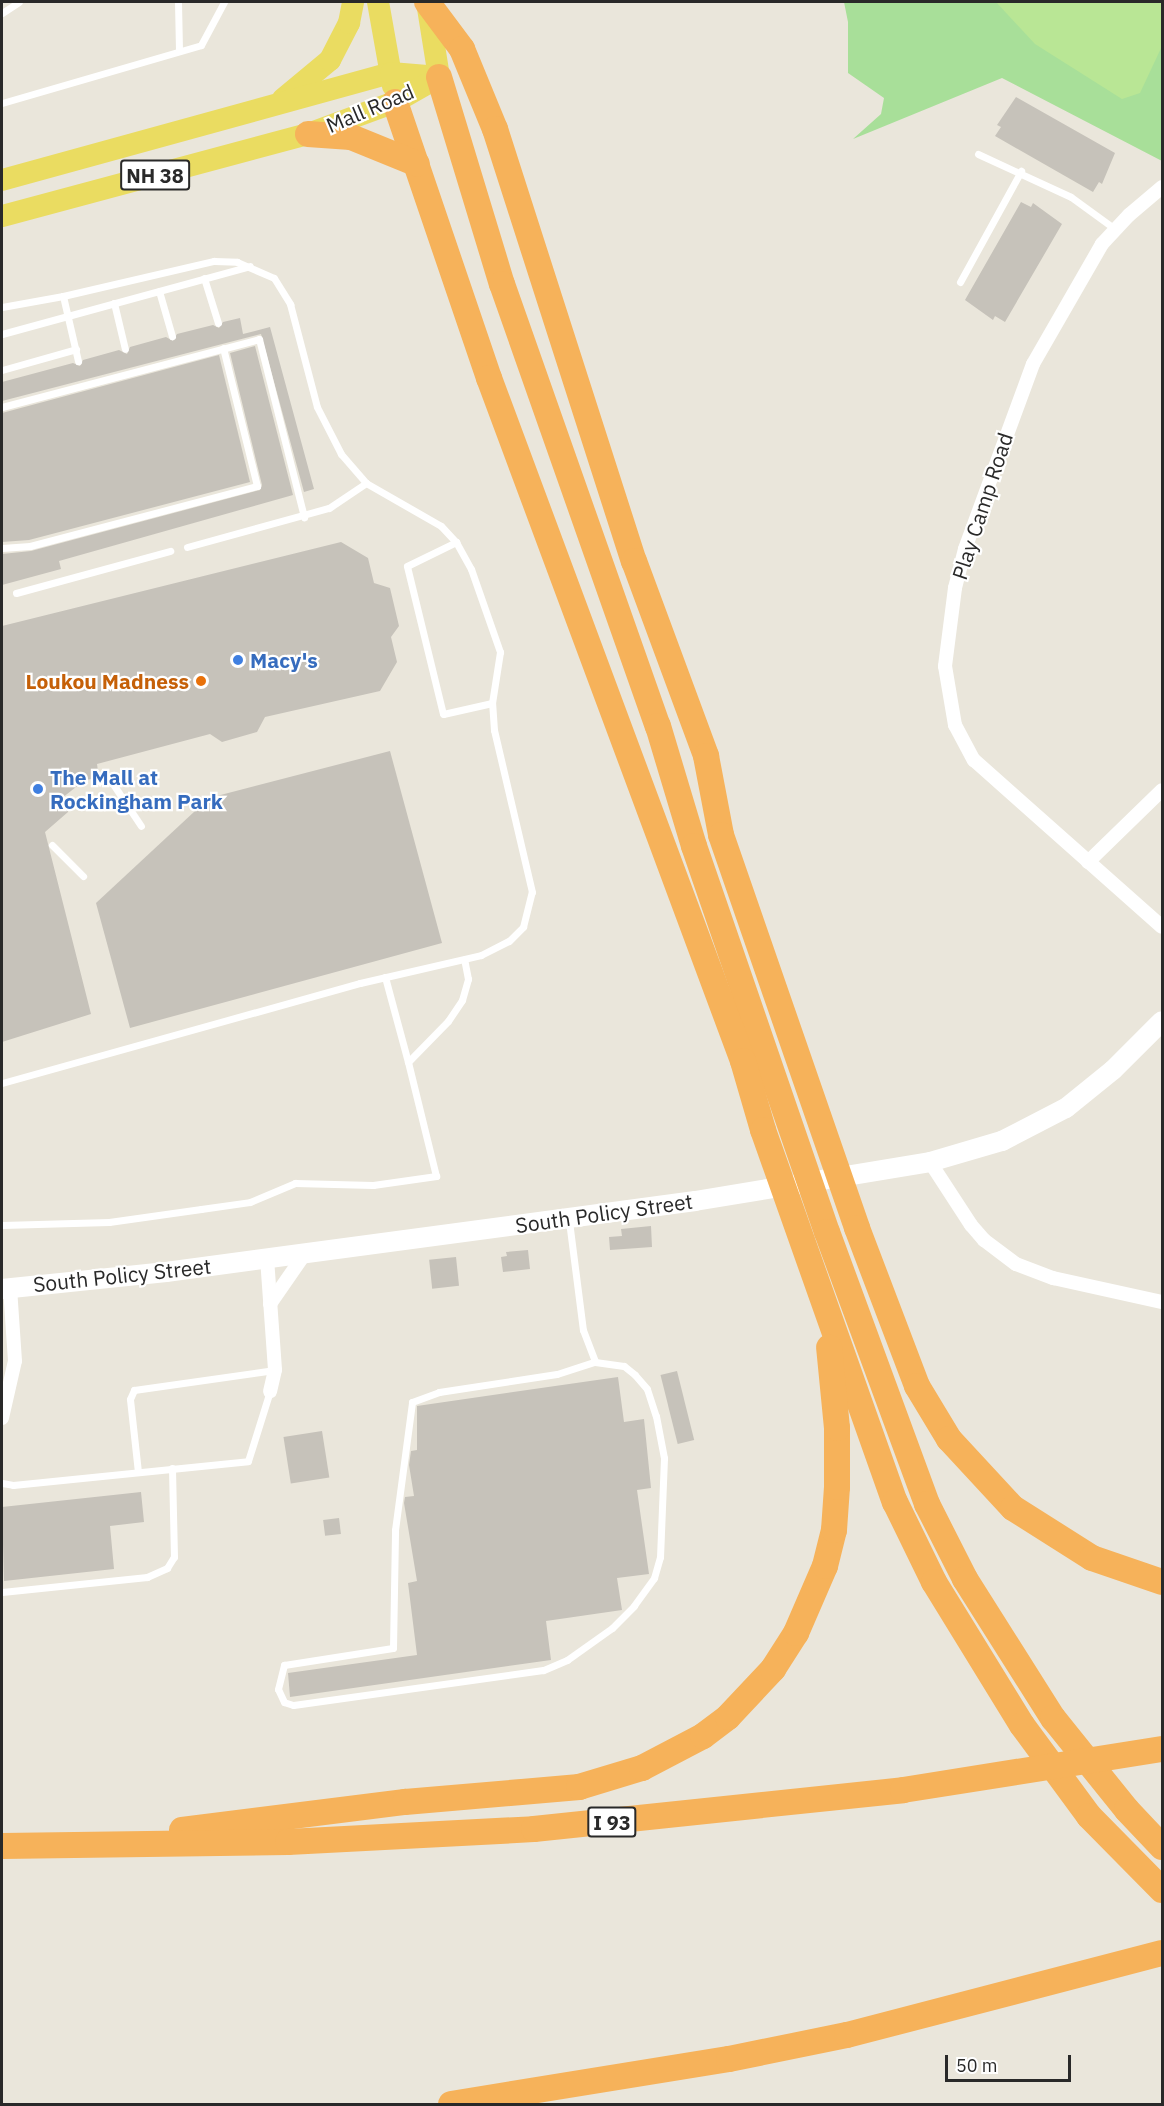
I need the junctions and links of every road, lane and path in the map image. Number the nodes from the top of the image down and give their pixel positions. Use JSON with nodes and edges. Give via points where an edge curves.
{"nodes":[{"id":1,"x":19,"y":2,"type":"edge"},
{"id":2,"x":178,"y":2,"type":"edge"},
{"id":3,"x":224,"y":2,"type":"edge"},
{"id":4,"x":353,"y":2,"type":"edge"},
{"id":5,"x":378,"y":2,"type":"edge"},
{"id":6,"x":427,"y":2,"type":"edge"},
{"id":7,"x":2,"y":13,"type":"edge"},
{"id":8,"x":179,"y":51,"type":"junction"},
{"id":9,"x":391,"y":73,"type":"junction"},
{"id":10,"x":439,"y":76,"type":"junction"},
{"id":11,"x":395,"y":102,"type":"junction"},
{"id":12,"x":2,"y":104,"type":"edge"},
{"id":13,"x":271,"y":107,"type":"junction"},
{"id":14,"x":308,"y":134,"type":"junction"},
{"id":15,"x":978,"y":154,"type":"dead end"},
{"id":16,"x":417,"y":164,"type":"junction"},
{"id":17,"x":1021,"y":171,"type":"junction"},
{"id":18,"x":2,"y":180,"type":"edge"},
{"id":19,"x":1162,"y":187,"type":"edge"},
{"id":20,"x":2,"y":216,"type":"edge"},
{"id":21,"x":1115,"y":229,"type":"junction"},
{"id":22,"x":250,"y":266,"type":"junction"},
{"id":23,"x":204,"y":278,"type":"junction"},
{"id":24,"x":960,"y":282,"type":"dead end"},
{"id":25,"x":159,"y":291,"type":"junction"},
{"id":26,"x":63,"y":296,"type":"junction"},
{"id":27,"x":114,"y":303,"type":"junction"},
{"id":28,"x":2,"y":308,"type":"edge"},
{"id":29,"x":67,"y":315,"type":"junction"},
{"id":30,"x":218,"y":323,"type":"dead end"},
{"id":31,"x":2,"y":334,"type":"edge"},
{"id":32,"x":172,"y":336,"type":"dead end"},
{"id":33,"x":223,"y":348,"type":"junction"},
{"id":34,"x":76,"y":349,"type":"junction"},
{"id":35,"x":125,"y":349,"type":"dead end"},
{"id":36,"x":78,"y":361,"type":"dead end"},
{"id":37,"x":2,"y":369,"type":"edge"},
{"id":38,"x":2,"y":407,"type":"edge"},
{"id":39,"x":366,"y":483,"type":"junction"},
{"id":40,"x":304,"y":517,"type":"junction"},
{"id":41,"x":456,"y":542,"type":"junction"},
{"id":42,"x":187,"y":547,"type":"dead end"},
{"id":43,"x":2,"y":548,"type":"edge"},
{"id":44,"x":170,"y":551,"type":"dead end"},
{"id":45,"x":15,"y":593,"type":"dead end"},
{"id":46,"x":492,"y":703,"type":"junction"},
{"id":47,"x":658,"y":726,"type":"junction"},
{"id":48,"x":111,"y":781,"type":"dead end"},
{"id":49,"x":1162,"y":790,"type":"edge"},
{"id":50,"x":141,"y":826,"type":"dead end"},
{"id":51,"x":721,"y":835,"type":"junction"},
{"id":52,"x":52,"y":845,"type":"dead end"},
{"id":53,"x":1088,"y":862,"type":"junction"},
{"id":54,"x":83,"y":876,"type":"dead end"},
{"id":55,"x":1162,"y":927,"type":"edge"},
{"id":56,"x":464,"y":959,"type":"junction"},
{"id":57,"x":385,"y":977,"type":"junction"},
{"id":58,"x":1162,"y":1021,"type":"edge"},
{"id":59,"x":408,"y":1062,"type":"junction"},
{"id":60,"x":2,"y":1083,"type":"edge"},
{"id":61,"x":930,"y":1162,"type":"junction"},
{"id":62,"x":569,"y":1218,"type":"junction"},
{"id":63,"x":2,"y":1225,"type":"edge"},
{"id":64,"x":306,"y":1252,"type":"junction"},
{"id":65,"x":267,"y":1258,"type":"junction"},
{"id":66,"x":6,"y":1288,"type":"edge"},
{"id":67,"x":1162,"y":1302,"type":"edge"},
{"id":68,"x":270,"y":1304,"type":"junction"},
{"id":69,"x":825,"y":1308,"type":"junction"},
{"id":70,"x":595,"y":1362,"type":"junction"},
{"id":71,"x":275,"y":1370,"type":"junction"},
{"id":72,"x":270,"y":1391,"type":"joint"},
{"id":73,"x":2,"y":1418,"type":"edge"},
{"id":74,"x":172,"y":1468,"type":"junction"},
{"id":75,"x":138,"y":1472,"type":"junction"},
{"id":76,"x":2,"y":1483,"type":"edge"},
{"id":77,"x":1162,"y":1582,"type":"edge"},
{"id":78,"x":2,"y":1592,"type":"edge"},
{"id":79,"x":1162,"y":1749,"type":"edge"},
{"id":80,"x":2,"y":1846,"type":"edge"},
{"id":81,"x":58,"y":1846,"type":"junction"},
{"id":82,"x":1162,"y":1847,"type":"edge"},
{"id":83,"x":1162,"y":1890,"type":"edge"},
{"id":84,"x":1162,"y":1953,"type":"edge"},
{"id":85,"x":451,"y":2104,"type":"edge"}],
"edges":[{"from":1,"to":7,"type":"lane"},
{"from":2,"to":8,"type":"lane"},
{"from":3,"to":8,"type":"lane","via":[[201,45]]},
{"from":4,"to":13,"type":"main road","via":[[349,23],[330,60]]},
{"from":5,"to":9,"type":"main road"},
{"from":6,"to":10,"type":"main road"},
{"from":6,"to":51,"type":"highway","via":[[462,49],[495,129],[634,561],[706,756]]},
{"from":8,"to":12,"type":"lane"},
{"from":9,"to":10,"type":"main road","name":"Mall Road"},
{"from":9,"to":11,"type":"main road"},
{"from":9,"to":13,"type":"main road","name":"Mall Road","number":"NH 38"},
{"from":10,"to":11,"type":"main road","name":"Mall Road","number":"NH 38"},
{"from":10,"to":47,"type":"highway","via":[[502,284]]},
{"from":11,"to":14,"type":"main road","name":"Mall Road","number":"NH 38"},
{"from":11,"to":16,"type":"highway"},
{"from":13,"to":18,"type":"main road","name":"Mall Road","number":"NH 38"},
{"from":14,"to":16,"type":"highway","via":[[351,137]]},
{"from":14,"to":20,"type":"main road","name":"Mall Road","number":"NH 38"},
{"from":15,"to":17,"type":"lane"},
{"from":16,"to":69,"type":"highway","via":[[489,378],[743,1061]]},
{"from":17,"to":21,"type":"lane","via":[[1071,197]]},
{"from":17,"to":24,"type":"lane"},
{"from":19,"to":21,"type":"street","name":"Play Camp Road"},
{"from":21,"to":53,"type":"street","name":"Play Camp Road","via":[[1090,260],[1051,328],[1018,400],[965,549],[955,588],[945,666],[955,725],[974,760]]},
{"from":22,"to":23,"type":"lane"},
{"from":22,"to":26,"type":"lane","via":[[214,261]]},
{"from":22,"to":39,"type":"lane","via":[[265,271],[283,289],[328,434]]},
{"from":23,"to":25,"type":"lane"},
{"from":23,"to":30,"type":"lane"},
{"from":25,"to":27,"type":"lane"},
{"from":25,"to":32,"type":"lane"},
{"from":26,"to":28,"type":"lane"},
{"from":26,"to":29,"type":"lane"},
{"from":27,"to":29,"type":"lane"},
{"from":27,"to":35,"type":"lane"},
{"from":29,"to":31,"type":"lane"},
{"from":29,"to":34,"type":"lane"},
{"from":33,"to":38,"type":"lane"},
{"from":33,"to":40,"type":"lane","via":[[259,339]]},
{"from":33,"to":43,"type":"lane","via":[[257,486],[30,546]]},
{"from":34,"to":36,"type":"lane"},
{"from":34,"to":37,"type":"lane"},
{"from":39,"to":40,"type":"lane","via":[[347,500]]},
{"from":39,"to":41,"type":"lane","via":[[441,526]]},
{"from":40,"to":42,"type":"lane"},
{"from":41,"to":46,"type":"lane","via":[[471,569],[499,646],[500,664]]},
{"from":41,"to":46,"type":"lane","via":[[407,566],[443,714]]},
{"from":44,"to":45,"type":"lane"},
{"from":46,"to":56,"type":"lane","via":[[494,730],[532,892],[523,927],[508,941]]},
{"from":47,"to":51,"type":"highway"},
{"from":47,"to":82,"type":"highway","via":[[694,846],[827,1232],[927,1504],[975,1598],[1053,1718]]},
{"from":48,"to":50,"type":"lane"},
{"from":49,"to":53,"type":"street"},
{"from":51,"to":77,"type":"highway","via":[[857,1228],[917,1386],[969,1464],[1013,1508],[1065,1543],[1121,1570]]},
{"from":52,"to":54,"type":"lane"},
{"from":53,"to":55,"type":"street","name":"Play Camp Road"},
{"from":56,"to":57,"type":"lane"},
{"from":56,"to":59,"type":"lane","via":[[468,979],[462,1000],[448,1021]]},
{"from":57,"to":59,"type":"lane"},
{"from":57,"to":60,"type":"lane"},
{"from":58,"to":61,"type":"street","name":"South Policy Street","via":[[1066,1108],[1002,1141]]},
{"from":59,"to":63,"type":"lane","via":[[436,1176],[373,1185],[295,1183],[250,1202],[109,1222]]},
{"from":61,"to":62,"type":"street","name":"South Policy Street"},
{"from":61,"to":67,"type":"street","via":[[971,1225],[1016,1264],[1053,1278]]},
{"from":62,"to":64,"type":"street","name":"South Policy Street"},
{"from":62,"to":70,"type":"lane","via":[[583,1330]]},
{"from":64,"to":65,"type":"street","name":"South Policy Street"},
{"from":64,"to":68,"type":"street"},
{"from":65,"to":66,"type":"street","name":"South Policy Street"},
{"from":65,"to":68,"type":"street"},
{"from":66,"to":73,"type":"street","via":[[15,1361]]},
{"from":68,"to":71,"type":"street"},
{"from":69,"to":81,"type":"highway","via":[[837,1428],[834,1530],[825,1566],[796,1633],[773,1669],[728,1717],[703,1736],[642,1768],[579,1787],[405,1802]]},
{"from":69,"to":83,"type":"highway","via":[[896,1502],[934,1582],[1022,1725],[1089,1816]]},
{"from":70,"to":70,"type":"lane","via":[[624,1366],[647,1389],[664,1458],[660,1557],[654,1578],[634,1606],[612,1628],[567,1660],[543,1670],[293,1705],[284,1702],[278,1689],[284,1665],[393,1648],[395,1530],[412,1402],[439,1392],[557,1374]]},
{"from":71,"to":72,"type":"street"},
{"from":71,"to":75,"type":"lane","via":[[134,1390],[130,1399]]},
{"from":72,"to":74,"type":"lane","via":[[248,1461]]},
{"from":74,"to":75,"type":"lane"},
{"from":74,"to":78,"type":"lane","via":[[174,1557],[167,1568],[147,1577]]},
{"from":75,"to":76,"type":"lane"},
{"from":79,"to":81,"type":"highway","number":"I 93","via":[[903,1790],[597,1824],[339,1840]]},
{"from":80,"to":81,"type":"highway","number":"I 93"},
{"from":84,"to":85,"type":"highway","via":[[847,2036]]}]}
